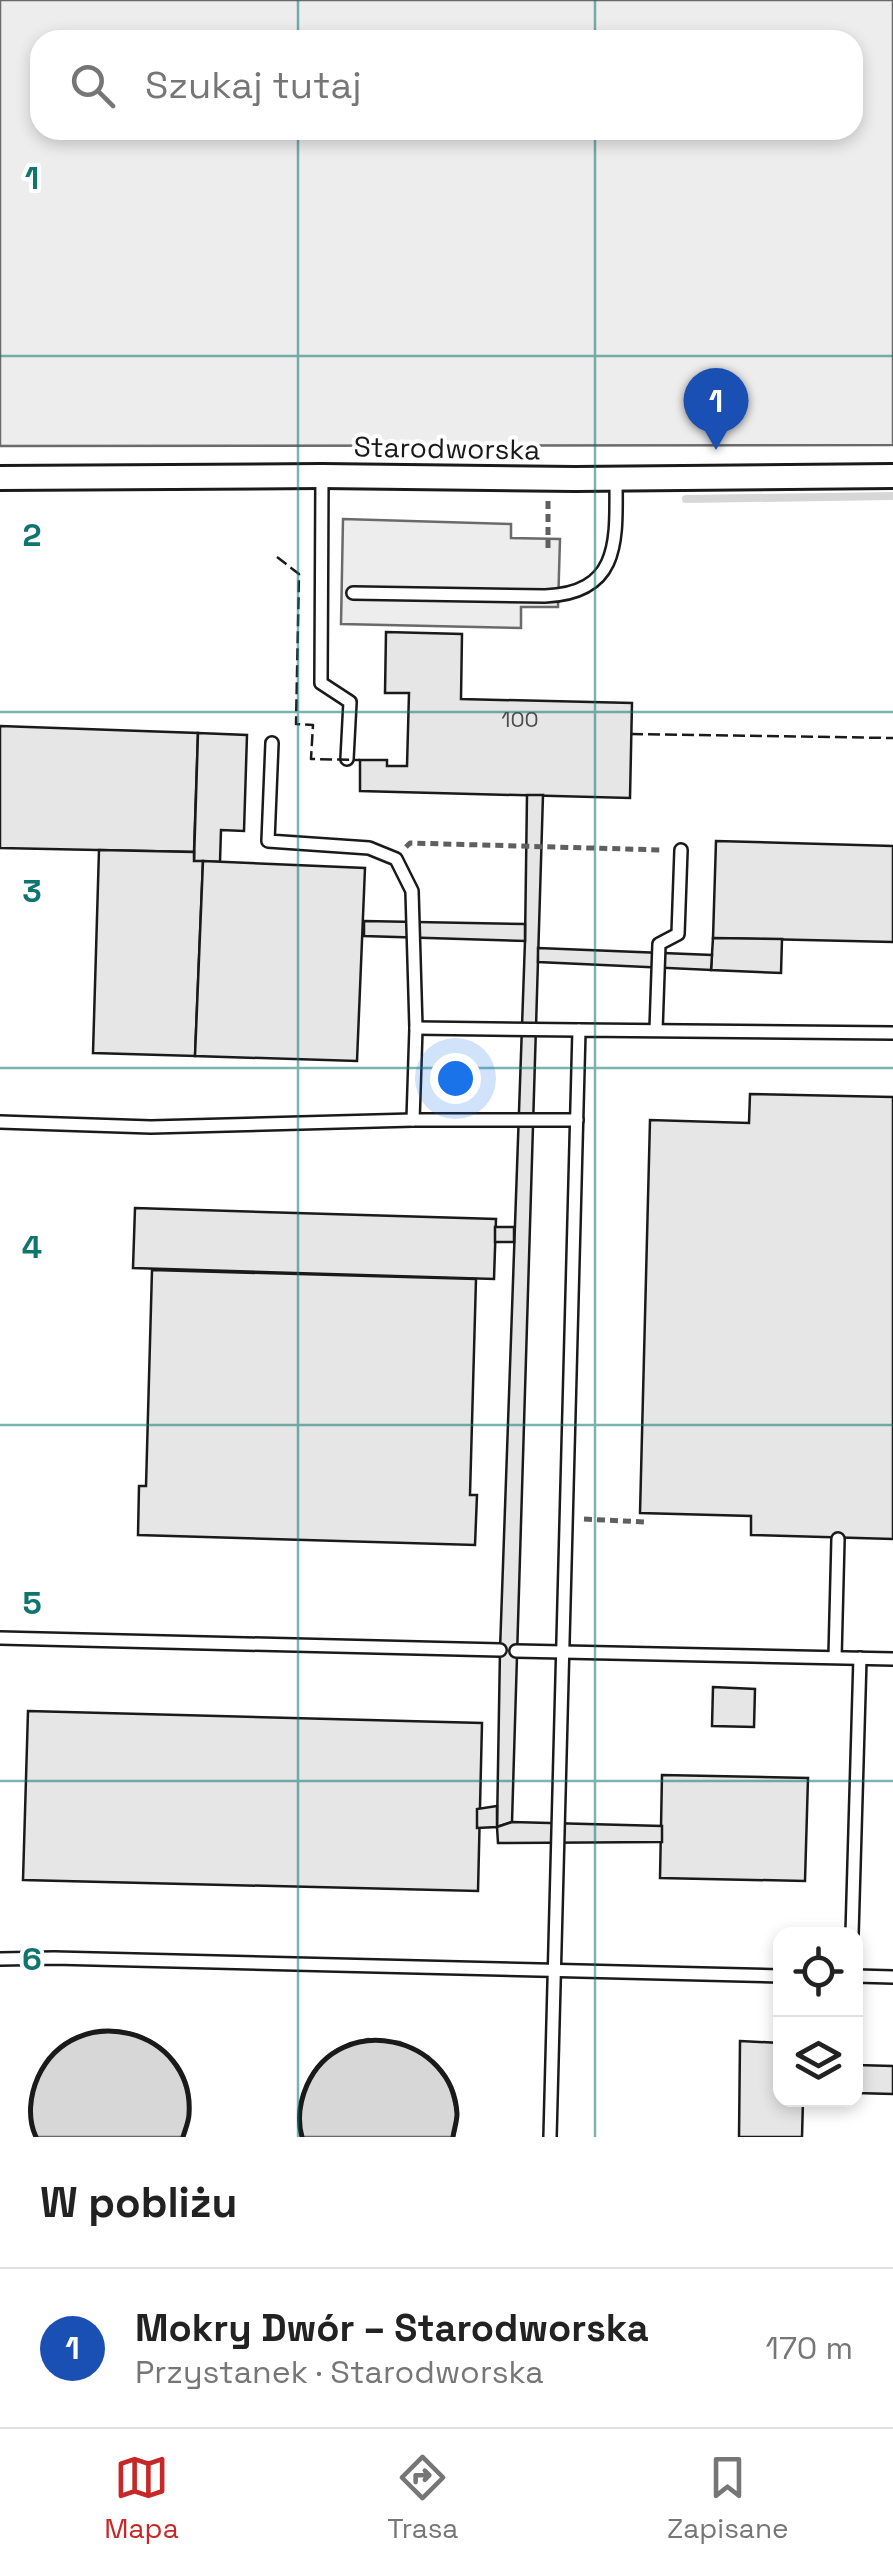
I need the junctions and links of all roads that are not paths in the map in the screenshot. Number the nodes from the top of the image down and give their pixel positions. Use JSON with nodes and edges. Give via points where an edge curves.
{"nodes":[{"id":1,"x":322,"y":476,"type":"junction"},
{"id":2,"x":893,"y":476,"type":"edge"},
{"id":3,"x":0,"y":478,"type":"edge"},
{"id":4,"x":616,"y":479,"type":"junction"},
{"id":5,"x":353,"y":593,"type":"dead end"},
{"id":6,"x":272,"y":743,"type":"dead end"},
{"id":7,"x":348,"y":759,"type":"dead end"},
{"id":8,"x":681,"y":850,"type":"road end"},
{"id":9,"x":416,"y":1028,"type":"junction"},
{"id":10,"x":579,"y":1030,"type":"junction"},
{"id":11,"x":656,"y":1030,"type":"junction"},
{"id":12,"x":893,"y":1032,"type":"edge"},
{"id":13,"x":412,"y":1120,"type":"junction"},
{"id":14,"x":576,"y":1120,"type":"junction"},
{"id":15,"x":0,"y":1122,"type":"edge"},
{"id":16,"x":838,"y":1539,"type":"dead end"},
{"id":17,"x":0,"y":1638,"type":"edge"},
{"id":18,"x":500,"y":1650,"type":"dead end"},
{"id":19,"x":516,"y":1651,"type":"dead end"},
{"id":20,"x":562,"y":1653,"type":"junction"},
{"id":21,"x":835,"y":1658,"type":"junction"},
{"id":22,"x":860,"y":1658,"type":"junction"},
{"id":23,"x":893,"y":1659,"type":"edge"},
{"id":24,"x":852,"y":1927,"type":"edge"},
{"id":25,"x":0,"y":1959,"type":"edge"},
{"id":26,"x":554,"y":1970,"type":"junction"},
{"id":27,"x":773,"y":1976,"type":"edge"},
{"id":28,"x":863,"y":1976,"type":"edge"},
{"id":29,"x":893,"y":1977,"type":"edge"},
{"id":30,"x":550,"y":2137,"type":"edge"}],
"edges":[{"from":1,"to":3,"type":"street","name":"Starodworska"},
{"from":1,"to":4,"type":"street","name":"Starodworska"},
{"from":1,"to":7,"type":"lane","via":[[320,684],[350,702]]},
{"from":2,"to":4,"type":"street","name":"Starodworska"},
{"from":4,"to":5,"type":"lane","via":[[609,561],[576,591]]},
{"from":6,"to":9,"type":"lane","via":[[268,841],[368,848],[396,859],[412,891]]},
{"from":8,"to":11,"type":"lane","via":[[678,934],[659,944]]},
{"from":9,"to":10,"type":"lane"},
{"from":9,"to":13,"type":"lane"},
{"from":10,"to":11,"type":"lane"},
{"from":10,"to":14,"type":"lane"},
{"from":11,"to":12,"type":"lane"},
{"from":13,"to":14,"type":"lane"},
{"from":13,"to":15,"type":"lane","via":[[151,1127]]},
{"from":14,"to":20,"type":"lane"},
{"from":16,"to":21,"type":"lane"},
{"from":17,"to":18,"type":"lane"},
{"from":19,"to":20,"type":"lane"},
{"from":20,"to":21,"type":"lane"},
{"from":20,"to":26,"type":"lane"},
{"from":21,"to":22,"type":"lane"},
{"from":22,"to":23,"type":"lane"},
{"from":22,"to":24,"type":"lane"},
{"from":25,"to":26,"type":"lane"},
{"from":26,"to":27,"type":"lane"},
{"from":26,"to":30,"type":"lane"},
{"from":28,"to":29,"type":"lane"}]}
